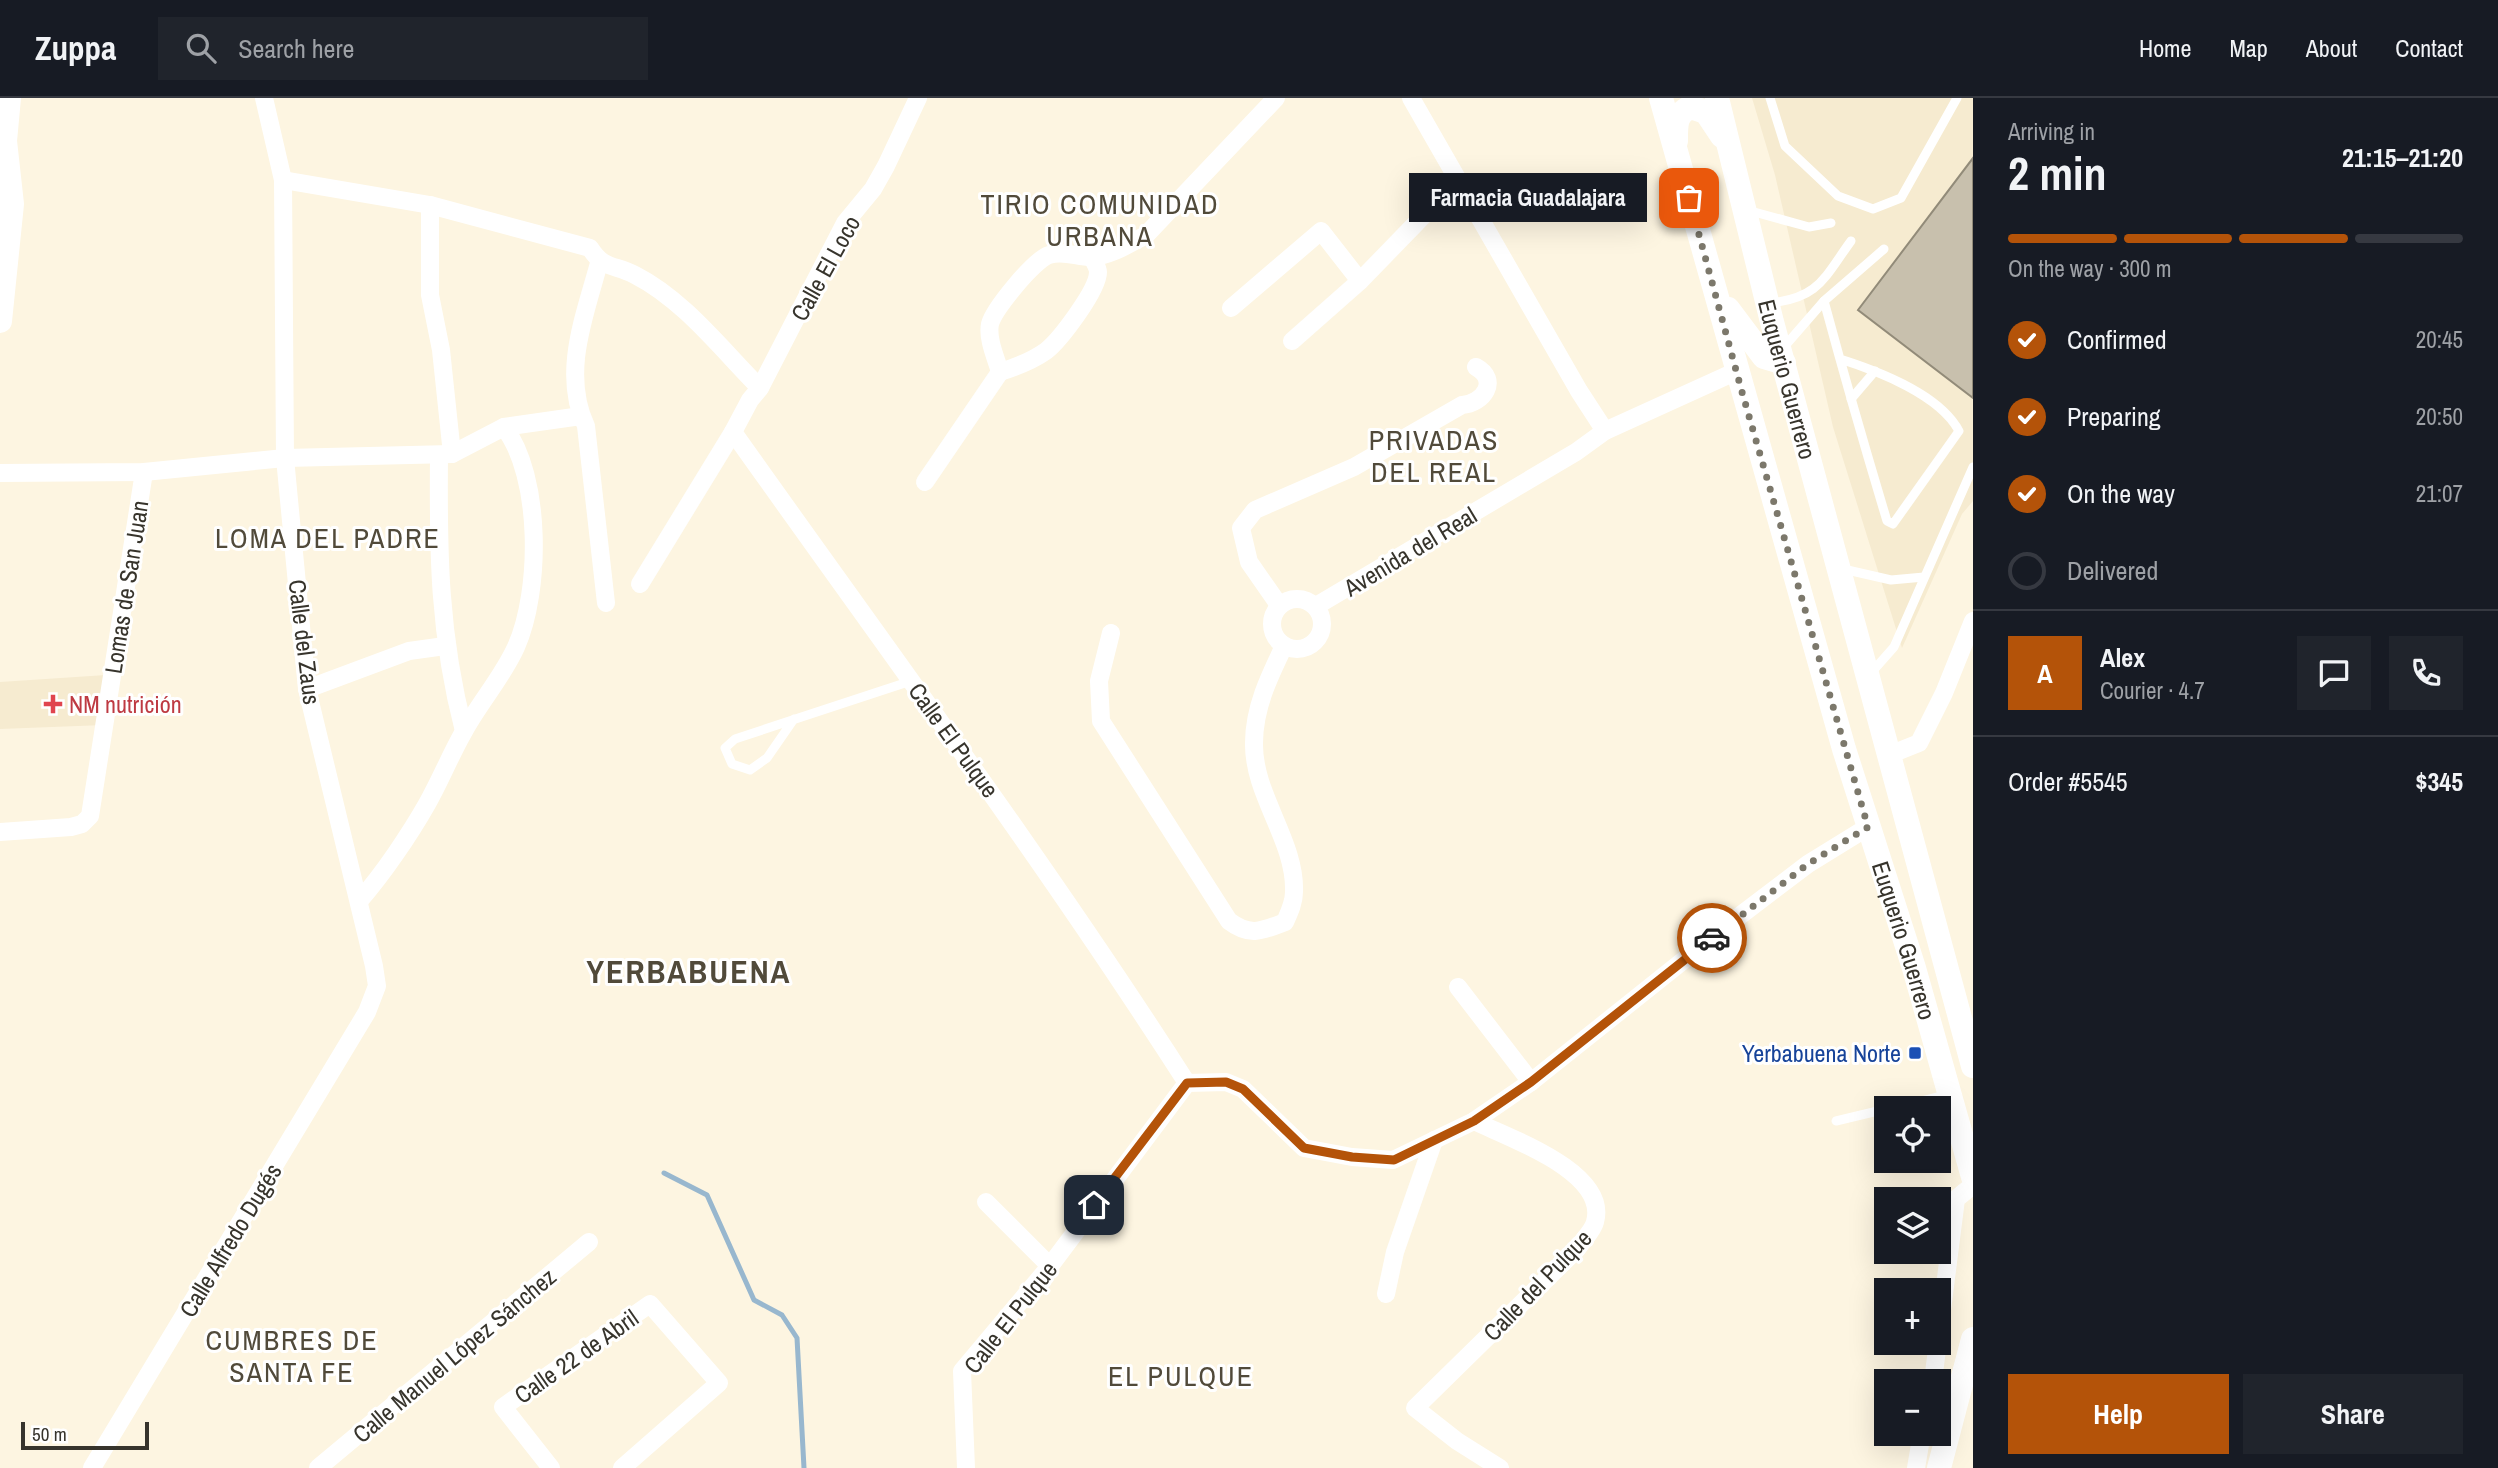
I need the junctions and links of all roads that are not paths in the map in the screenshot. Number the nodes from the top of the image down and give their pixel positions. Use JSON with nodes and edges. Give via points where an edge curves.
{"nodes":[{"id":1,"x":9,"y":98,"type":"edge"},
{"id":2,"x":264,"y":98,"type":"edge"},
{"id":3,"x":918,"y":98,"type":"edge"},
{"id":4,"x":1276,"y":98,"type":"edge"},
{"id":5,"x":1411,"y":98,"type":"edge"},
{"id":6,"x":1661,"y":98,"type":"edge"},
{"id":7,"x":1717,"y":98,"type":"edge"},
{"id":8,"x":1770,"y":98,"type":"edge"},
{"id":9,"x":1957,"y":98,"type":"edge"},
{"id":10,"x":1729,"y":149,"type":"junction"},
{"id":11,"x":1676,"y":151,"type":"junction"},
{"id":12,"x":284,"y":180,"type":"junction"},
{"id":13,"x":1458,"y":180,"type":"junction"},
{"id":14,"x":6,"y":204,"type":"edge"},
{"id":15,"x":430,"y":205,"type":"junction"},
{"id":16,"x":1746,"y":209,"type":"junction"},
{"id":17,"x":1831,"y":223,"type":"dead end"},
{"id":18,"x":1850,"y":241,"type":"dead end"},
{"id":19,"x":1884,"y":249,"type":"dead end"},
{"id":20,"x":1092,"y":257,"type":"junction"},
{"id":21,"x":599,"y":263,"type":"junction"},
{"id":22,"x":1360,"y":281,"type":"junction"},
{"id":23,"x":1716,"y":291,"type":"junction"},
{"id":24,"x":1824,"y":301,"type":"junction"},
{"id":25,"x":1768,"y":303,"type":"junction"},
{"id":26,"x":1231,"y":308,"type":"dead end"},
{"id":27,"x":0,"y":321,"type":"edge"},
{"id":28,"x":1292,"y":341,"type":"dead end"},
{"id":29,"x":1782,"y":357,"type":"junction"},
{"id":30,"x":1840,"y":359,"type":"junction"},
{"id":31,"x":1476,"y":367,"type":"dead end"},
{"id":32,"x":1737,"y":371,"type":"junction"},
{"id":33,"x":1875,"y":371,"type":"junction"},
{"id":34,"x":1000,"y":372,"type":"junction"},
{"id":35,"x":755,"y":394,"type":"junction"},
{"id":36,"x":1851,"y":399,"type":"junction"},
{"id":37,"x":581,"y":416,"type":"junction"},
{"id":38,"x":504,"y":427,"type":"junction"},
{"id":39,"x":1605,"y":431,"type":"junction"},
{"id":40,"x":733,"y":432,"type":"junction"},
{"id":41,"x":445,"y":455,"type":"junction"},
{"id":42,"x":285,"y":458,"type":"junction"},
{"id":43,"x":1973,"y":467,"type":"edge"},
{"id":44,"x":144,"y":472,"type":"junction"},
{"id":45,"x":0,"y":473,"type":"edge"},
{"id":46,"x":925,"y":482,"type":"dead end"},
{"id":47,"x":1838,"y":568,"type":"junction"},
{"id":48,"x":1924,"y":577,"type":"junction"},
{"id":49,"x":640,"y":584,"type":"dead end"},
{"id":50,"x":606,"y":603,"type":"dead end"},
{"id":51,"x":1279,"y":605,"type":"junction"},
{"id":52,"x":1316,"y":606,"type":"junction"},
{"id":53,"x":1973,"y":621,"type":"edge"},
{"id":54,"x":1111,"y":634,"type":"dead end"},
{"id":55,"x":445,"y":646,"type":"junction"},
{"id":56,"x":1284,"y":646,"type":"junction"},
{"id":57,"x":1867,"y":677,"type":"junction"},
{"id":58,"x":911,"y":681,"type":"junction"},
{"id":59,"x":307,"y":689,"type":"junction"},
{"id":60,"x":794,"y":719,"type":"junction"},
{"id":61,"x":464,"y":731,"type":"junction"},
{"id":62,"x":1889,"y":755,"type":"junction"},
{"id":63,"x":1868,"y":827,"type":"junction"},
{"id":64,"x":0,"y":832,"type":"edge"},
{"id":65,"x":360,"y":900,"type":"junction"},
{"id":66,"x":1458,"y":987,"type":"dead end"},
{"id":67,"x":367,"y":1012,"type":"joint"},
{"id":68,"x":1973,"y":1066,"type":"edge"},
{"id":69,"x":1531,"y":1082,"type":"junction"},
{"id":70,"x":1187,"y":1083,"type":"junction"},
{"id":71,"x":1949,"y":1094,"type":"junction"},
{"id":72,"x":1941,"y":1096,"type":"edge"},
{"id":73,"x":1874,"y":1112,"type":"edge"},
{"id":74,"x":1474,"y":1121,"type":"junction"},
{"id":75,"x":1836,"y":1121,"type":"dead end"},
{"id":76,"x":1434,"y":1140,"type":"junction"},
{"id":77,"x":1973,"y":1177,"type":"edge"},
{"id":78,"x":1973,"y":1185,"type":"edge"},
{"id":79,"x":986,"y":1202,"type":"dead end"},
{"id":80,"x":589,"y":1242,"type":"dead end"},
{"id":81,"x":1050,"y":1266,"type":"junction"},
{"id":82,"x":1385,"y":1294,"type":"dead end"},
{"id":83,"x":1973,"y":1339,"type":"edge"},
{"id":84,"x":1935,"y":1369,"type":"edge"},
{"id":85,"x":1920,"y":1446,"type":"edge"},
{"id":86,"x":92,"y":1468,"type":"edge"},
{"id":87,"x":318,"y":1468,"type":"edge"},
{"id":88,"x":551,"y":1468,"type":"edge"},
{"id":89,"x":622,"y":1468,"type":"edge"},
{"id":90,"x":966,"y":1468,"type":"edge"},
{"id":91,"x":1500,"y":1468,"type":"edge"},
{"id":92,"x":1916,"y":1468,"type":"edge"},
{"id":93,"x":1939,"y":1468,"type":"edge"}],
"edges":[{"from":1,"to":14,"type":"main road"},
{"from":2,"to":12,"type":"street","name":"Calle del Zaus"},
{"from":3,"to":35,"type":"street","name":"Calle El Loco","via":[[886,166],[845,223]]},
{"from":4,"to":20,"type":"street","via":[[1146,234],[1121,250]]},
{"from":5,"to":13,"type":"street"},
{"from":6,"to":11,"type":"main road","name":"Euquerio Guerrero"},
{"from":7,"to":10,"type":"main road","name":"Euquerio Guerrero"},
{"from":8,"to":9,"type":"lane","via":[[1785,146],[1838,196],[1873,209],[1900,198]]},
{"from":10,"to":11,"type":"main road","via":[[1706,112],[1691,107],[1680,113],[1676,122]]},
{"from":10,"to":16,"type":"main road","name":"Euquerio Guerrero"},
{"from":11,"to":23,"type":"main road","name":"Euquerio Guerrero"},
{"from":12,"to":15,"type":"street"},
{"from":12,"to":42,"type":"street","name":"Calle del Zaus"},
{"from":13,"to":22,"type":"street"},
{"from":13,"to":39,"type":"street"},
{"from":14,"to":27,"type":"main road"},
{"from":15,"to":21,"type":"street","via":[[590,248]]},
{"from":15,"to":41,"type":"street","via":[[430,295],[441,350]]},
{"from":16,"to":17,"type":"lane","via":[[1809,227]]},
{"from":16,"to":25,"type":"main road","name":"Euquerio Guerrero"},
{"from":18,"to":25,"type":"lane","via":[[1816,289],[1797,300]]},
{"from":19,"to":24,"type":"lane"},
{"from":20,"to":34,"type":"street","via":[[1098,271],[1094,287],[1069,323],[1047,350],[1019,367]]},
{"from":20,"to":34,"type":"street","via":[[1047,255],[1015,286],[990,324]]},
{"from":21,"to":35,"type":"street","via":[[634,274],[671,298]]},
{"from":21,"to":37,"type":"street","via":[[574,354]]},
{"from":22,"to":26,"type":"street","via":[[1321,231]]},
{"from":22,"to":28,"type":"street"},
{"from":23,"to":29,"type":"main road","via":[[1764,357]]},
{"from":23,"to":32,"type":"main road","name":"Euquerio Guerrero"},
{"from":24,"to":29,"type":"lane"},
{"from":24,"to":30,"type":"lane"},
{"from":25,"to":29,"type":"main road","name":"Euquerio Guerrero"},
{"from":29,"to":47,"type":"main road","name":"Euquerio Guerrero"},
{"from":30,"to":33,"type":"lane"},
{"from":30,"to":36,"type":"lane"},
{"from":31,"to":51,"type":"street","via":[[1489,382],[1480,401],[1462,405],[1354,467],[1255,510],[1241,528],[1249,562]]},
{"from":32,"to":39,"type":"street","name":"Avenida del Real"},
{"from":32,"to":63,"type":"main road","name":"Euquerio Guerrero"},
{"from":33,"to":36,"type":"lane"},
{"from":33,"to":36,"type":"lane","via":[[1952,418],[1959,431],[1893,523],[1887,521]]},
{"from":34,"to":46,"type":"street"},
{"from":35,"to":40,"type":"street"},
{"from":37,"to":38,"type":"street"},
{"from":37,"to":50,"type":"street","via":[[586,426]]},
{"from":38,"to":41,"type":"street"},
{"from":38,"to":61,"type":"street","via":[[516,442],[529,485],[531,610],[488,699]]},
{"from":39,"to":52,"type":"street","name":"Avenida del Real"},
{"from":40,"to":49,"type":"street"},
{"from":40,"to":58,"type":"street","name":"Calle El Pulque"},
{"from":41,"to":42,"type":"street"},
{"from":41,"to":55,"type":"street","via":[[438,574]]},
{"from":42,"to":44,"type":"street"},
{"from":42,"to":59,"type":"street","name":"Calle del Zaus"},
{"from":43,"to":48,"type":"lane"},
{"from":44,"to":45,"type":"street"},
{"from":44,"to":64,"type":"street","name":"Lomas de San Juan","via":[[90,816],[71,827]]},
{"from":47,"to":48,"type":"lane","via":[[1891,580]]},
{"from":47,"to":57,"type":"main road","name":"Euquerio Guerrero"},
{"from":48,"to":57,"type":"lane","via":[[1894,647]]},
{"from":51,"to":52,"type":"street","via":[[1304,599]]},
{"from":51,"to":56,"type":"street","via":[[1271,627]]},
{"from":52,"to":56,"type":"street","via":[[1322,619],[1321,634],[1312,645],[1298,650]]},
{"from":53,"to":62,"type":"street","via":[[1919,743]]},
{"from":54,"to":56,"type":"street","via":[[1099,681],[1101,721],[1229,921],[1255,934],[1285,922],[1295,890],[1253,744],[1262,692]]},
{"from":55,"to":59,"type":"street","via":[[409,651]]},
{"from":55,"to":61,"type":"street"},
{"from":57,"to":62,"type":"main road","name":"Euquerio Guerrero"},
{"from":58,"to":60,"type":"lane"},
{"from":58,"to":70,"type":"street","name":"Calle El Pulque","via":[[1111,965]]},
{"from":59,"to":65,"type":"street","name":"Calle del Zaus"},
{"from":60,"to":60,"type":"lane","via":[[735,739],[725,748],[732,764],[750,770],[767,758]]},
{"from":61,"to":65,"type":"street","via":[[427,806]]},
{"from":62,"to":68,"type":"main road","name":"Euquerio Guerrero"},
{"from":63,"to":69,"type":"street","via":[[1808,864],[1729,923]]},
{"from":63,"to":71,"type":"main road","name":"Euquerio Guerrero"},
{"from":65,"to":67,"type":"street","name":"Calle del Zaus","via":[[377,986]]},
{"from":66,"to":69,"type":"street"},
{"from":67,"to":86,"type":"street","name":"Calle Alfredo Dugés"},
{"from":69,"to":74,"type":"street"},
{"from":70,"to":76,"type":"street","via":[[1226,1082],[1243,1089],[1304,1148],[1394,1160]]},
{"from":70,"to":81,"type":"street","name":"Calle El Pulque"},
{"from":71,"to":72,"type":"lane"},
{"from":71,"to":77,"type":"main road","name":"Euquerio Guerrero"},
{"from":73,"to":75,"type":"lane"},
{"from":74,"to":76,"type":"street"},
{"from":74,"to":91,"type":"street","name":"Calle del Pulque","via":[[1543,1151],[1595,1197],[1595,1224],[1577,1249],[1415,1408]]},
{"from":76,"to":82,"type":"street"},
{"from":78,"to":84,"type":"street","via":[[1956,1199]]},
{"from":79,"to":81,"type":"street"},
{"from":80,"to":87,"type":"street","name":"Calle Manuel López Sánchez"},
{"from":81,"to":90,"type":"street","name":"Calle El Pulque","via":[[962,1371]]},
{"from":83,"to":93,"type":"main road"},
{"from":85,"to":92,"type":"street"},
{"from":88,"to":89,"type":"street","name":"Calle 22 de Abril","via":[[503,1407],[650,1304],[719,1383]]}]}
